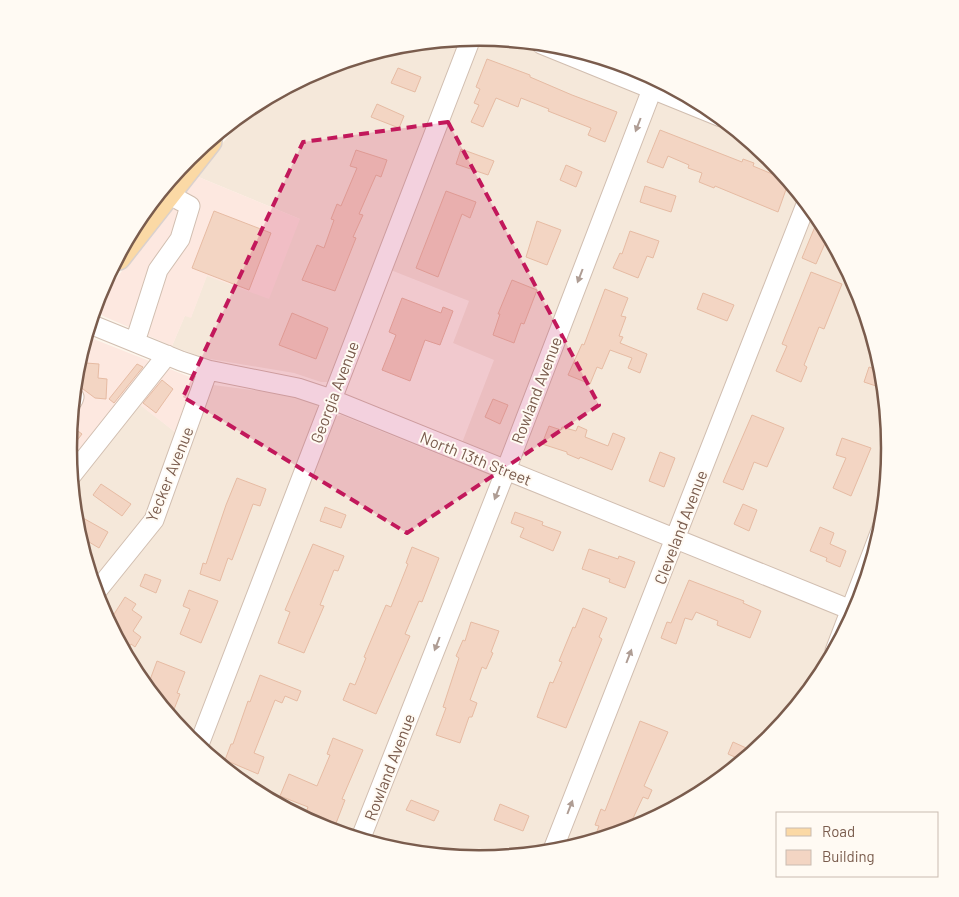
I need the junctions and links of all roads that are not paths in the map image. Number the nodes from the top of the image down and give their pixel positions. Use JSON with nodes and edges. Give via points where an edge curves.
{"nodes":[{"id":1,"x":468,"y":46,"type":"edge"},
{"id":2,"x":653,"y":86,"type":"edge"},
{"id":3,"x":168,"y":194,"type":"edge"},
{"id":4,"x":803,"y":210,"type":"edge"},
{"id":5,"x":97,"y":327,"type":"edge"},
{"id":6,"x":135,"y":342,"type":"junction"},
{"id":7,"x":167,"y":355,"type":"junction"},
{"id":8,"x":208,"y":370,"type":"junction"},
{"id":9,"x":331,"y":399,"type":"junction"},
{"id":10,"x":78,"y":468,"type":"edge"},
{"id":11,"x":506,"y":470,"type":"junction"},
{"id":12,"x":676,"y":538,"type":"junction"},
{"id":13,"x":102,"y":585,"type":"edge"},
{"id":14,"x":848,"y":609,"type":"edge"},
{"id":15,"x":201,"y":739,"type":"edge"},
{"id":16,"x":363,"y":833,"type":"edge"},
{"id":17,"x":555,"y":843,"type":"edge"}],
"edges":[{"from":1,"to":9,"type":"street","name":"Georgia Avenue"},
{"from":2,"to":11,"type":"street","name":"Rowland Avenue","one_way":true},
{"from":3,"to":6,"type":"street","via":[[190,206],[180,239],[158,270]]},
{"from":4,"to":12,"type":"street","name":"Cleveland Avenue"},
{"from":5,"to":6,"type":"street","name":"North 13th Street"},
{"from":6,"to":7,"type":"street","name":"North 13th Street"},
{"from":7,"to":8,"type":"street","name":"North 13th Street"},
{"from":7,"to":10,"type":"street"},
{"from":8,"to":9,"type":"street","name":"North 13th Street","via":[[298,388]]},
{"from":8,"to":13,"type":"street","name":"Yecker Avenue","via":[[154,520]]},
{"from":9,"to":11,"type":"street","name":"North 13th Street"},
{"from":9,"to":15,"type":"street","name":"Georgia Avenue"},
{"from":11,"to":12,"type":"street","name":"North 13th Street"},
{"from":11,"to":16,"type":"street","name":"Rowland Avenue","one_way":true},
{"from":12,"to":14,"type":"street","name":"North 13th Street"},
{"from":17,"to":12,"type":"street","name":"Cleveland Avenue","one_way":true}]}
